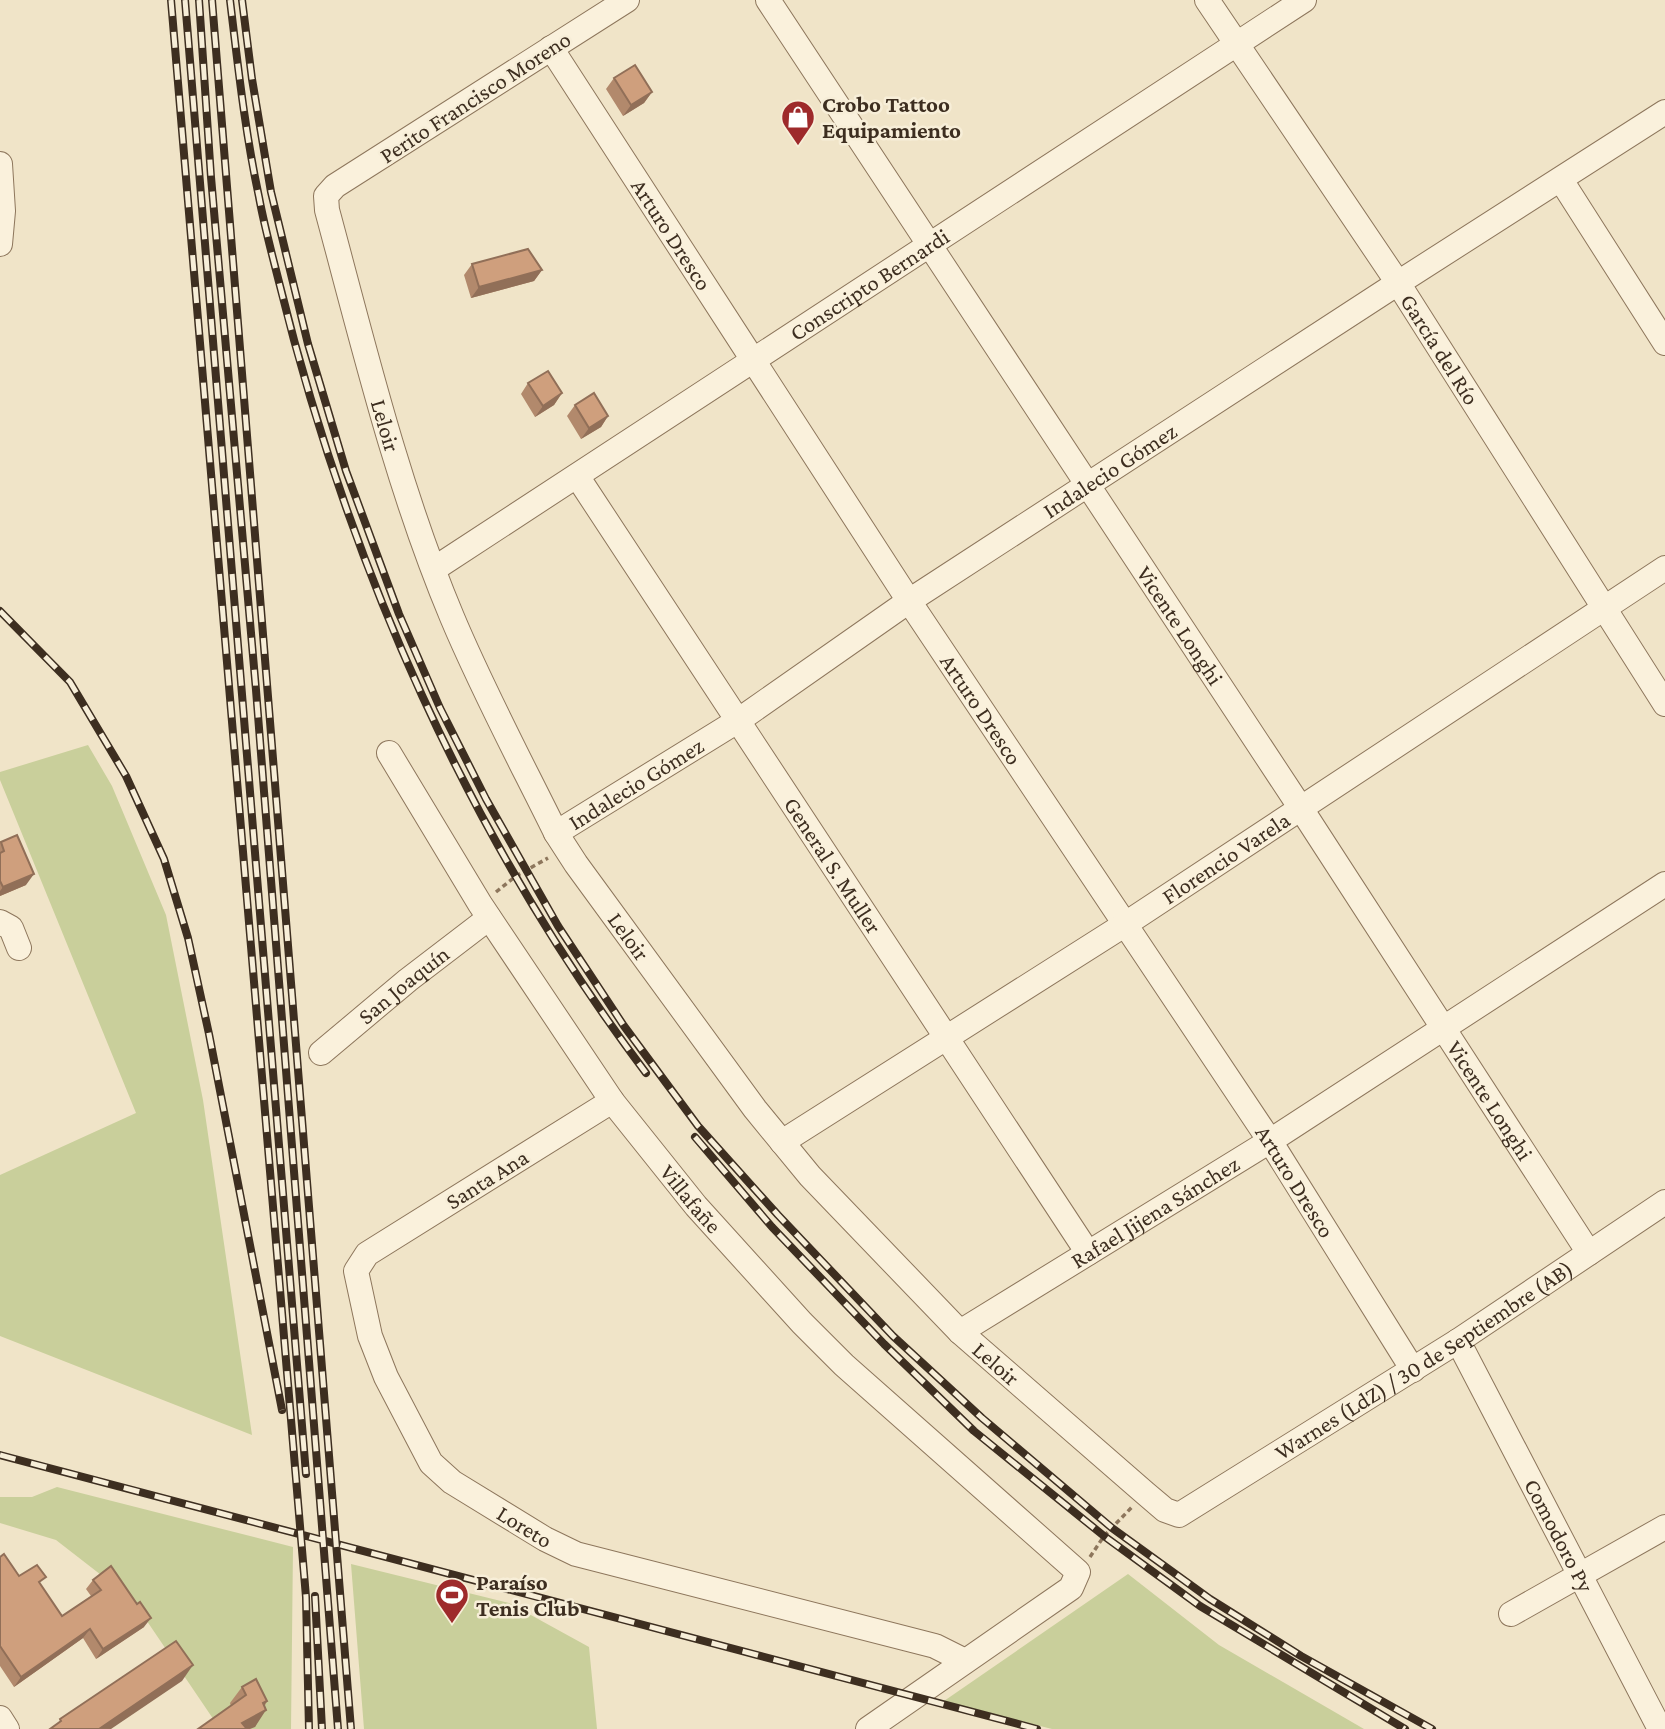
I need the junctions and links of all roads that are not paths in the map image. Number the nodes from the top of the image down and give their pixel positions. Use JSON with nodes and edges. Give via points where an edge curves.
{"nodes":[{"id":1,"x":627,"y":0,"type":"edge"},
{"id":2,"x":768,"y":0,"type":"edge"},
{"id":3,"x":1207,"y":0,"type":"edge"},
{"id":4,"x":1304,"y":0,"type":"edge"},
{"id":5,"x":1235,"y":44,"type":"junction"},
{"id":6,"x":551,"y":48,"type":"junction"},
{"id":7,"x":1665,"y":112,"type":"edge"},
{"id":8,"x":0,"y":164,"type":"edge"},
{"id":9,"x":1561,"y":180,"type":"junction"},
{"id":10,"x":326,"y":196,"type":"joint"},
{"id":11,"x":0,"y":244,"type":"edge"},
{"id":12,"x":929,"y":245,"type":"junction"},
{"id":13,"x":1398,"y":283,"type":"junction"},
{"id":14,"x":1665,"y":343,"type":"edge"},
{"id":15,"x":752,"y":360,"type":"junction"},
{"id":16,"x":578,"y":476,"type":"junction"},
{"id":17,"x":1088,"y":484,"type":"junction"},
{"id":18,"x":1665,"y":568,"type":"edge"},
{"id":19,"x":433,"y":569,"type":"junction"},
{"id":20,"x":909,"y":601,"type":"junction"},
{"id":21,"x":1604,"y":610,"type":"junction"},
{"id":22,"x":1665,"y":704,"type":"edge"},
{"id":23,"x":738,"y":720,"type":"junction"},
{"id":24,"x":390,"y":753,"type":"dead end"},
{"id":25,"x":1300,"y":807,"type":"junction"},
{"id":26,"x":556,"y":833,"type":"junction"},
{"id":27,"x":1665,"y":884,"type":"edge"},
{"id":28,"x":484,"y":911,"type":"junction"},
{"id":29,"x":0,"y":922,"type":"edge"},
{"id":30,"x":1124,"y":925,"type":"junction"},
{"id":31,"x":19,"y":948,"type":"dead end"},
{"id":32,"x":1443,"y":1026,"type":"junction"},
{"id":33,"x":948,"y":1038,"type":"junction"},
{"id":34,"x":321,"y":1053,"type":"dead end"},
{"id":35,"x":612,"y":1101,"type":"junction"},
{"id":36,"x":1270,"y":1141,"type":"junction"},
{"id":37,"x":782,"y":1142,"type":"junction"},
{"id":38,"x":1665,"y":1202,"type":"edge"},
{"id":39,"x":1088,"y":1253,"type":"junction"},
{"id":40,"x":1589,"y":1253,"type":"junction"},
{"id":41,"x":362,"y":1258,"type":"joint"},
{"id":42,"x":960,"y":1332,"type":"junction"},
{"id":43,"x":1458,"y":1341,"type":"junction"},
{"id":44,"x":1413,"y":1370,"type":"junction"},
{"id":45,"x":1179,"y":1515,"type":"joint"},
{"id":46,"x":1665,"y":1527,"type":"edge"},
{"id":47,"x":1579,"y":1576,"type":"junction"},
{"id":48,"x":1511,"y":1614,"type":"dead end"},
{"id":49,"x":965,"y":1661,"type":"junction"},
{"id":50,"x":0,"y":1718,"type":"edge"},
{"id":51,"x":7,"y":1729,"type":"edge"},
{"id":52,"x":868,"y":1729,"type":"edge"},
{"id":53,"x":1660,"y":1729,"type":"edge"}],
"edges":[{"from":1,"to":6,"type":"street","name":"Perito Francisco Moreno"},
{"from":2,"to":12,"type":"street","name":"Vicente Longhi"},
{"from":3,"to":5,"type":"street","name":"García del Río"},
{"from":4,"to":5,"type":"street","name":"Conscripto Bernardi"},
{"from":5,"to":12,"type":"street","name":"Conscripto Bernardi"},
{"from":5,"to":13,"type":"street","name":"García del Río"},
{"from":6,"to":10,"type":"street","name":"Perito Francisco Moreno"},
{"from":6,"to":15,"type":"street","name":"Arturo Dresco"},
{"from":7,"to":9,"type":"street","name":"Indalecio Gómez"},
{"from":8,"to":11,"type":"street"},
{"from":9,"to":13,"type":"street","name":"Indalecio Gómez"},
{"from":9,"to":14,"type":"street"},
{"from":10,"to":19,"type":"street","name":"Leloir","via":[[383,417]]},
{"from":12,"to":15,"type":"street","name":"Conscripto Bernardi"},
{"from":12,"to":17,"type":"street","name":"Vicente Longhi"},
{"from":13,"to":17,"type":"street","name":"Indalecio Gómez"},
{"from":13,"to":21,"type":"street","name":"García del Río"},
{"from":15,"to":16,"type":"street","name":"Conscripto Bernardi"},
{"from":15,"to":20,"type":"street","name":"Arturo Dresco"},
{"from":16,"to":19,"type":"street","name":"Conscripto Bernardi"},
{"from":16,"to":23,"type":"street","name":"General S. Muller"},
{"from":17,"to":20,"type":"street","name":"Indalecio Gómez"},
{"from":17,"to":25,"type":"street","name":"Vicente Longhi"},
{"from":18,"to":21,"type":"street","name":"Florencio Varela"},
{"from":19,"to":26,"type":"street","name":"Leloir"},
{"from":20,"to":23,"type":"street","name":"Indalecio Gómez"},
{"from":20,"to":30,"type":"street","name":"Arturo Dresco"},
{"from":21,"to":22,"type":"street","name":"García del Río"},
{"from":21,"to":25,"type":"street","name":"Florencio Varela"},
{"from":23,"to":26,"type":"street","name":"Indalecio Gómez"},
{"from":23,"to":33,"type":"street","name":"General S. Muller"},
{"from":24,"to":28,"type":"street","name":"Villafañe"},
{"from":25,"to":30,"type":"street","name":"Florencio Varela"},
{"from":25,"to":32,"type":"street","name":"Vicente Longhi"},
{"from":26,"to":37,"type":"street","name":"Leloir"},
{"from":27,"to":32,"type":"street","name":"Rafael Jijena Sánchez"},
{"from":28,"to":34,"type":"street","name":"San Joaquín"},
{"from":28,"to":35,"type":"street","name":"Villafañe"},
{"from":29,"to":31,"type":"street","via":[[10,928]]},
{"from":30,"to":33,"type":"street","name":"Florencio Varela"},
{"from":30,"to":36,"type":"street","name":"Arturo Dresco"},
{"from":32,"to":36,"type":"street","name":"Rafael Jijena Sánchez"},
{"from":32,"to":40,"type":"street","name":"Vicente Longhi"},
{"from":33,"to":37,"type":"street","name":"Florencio Varela"},
{"from":33,"to":39,"type":"street","name":"General S. Muller"},
{"from":35,"to":41,"type":"street","name":"Santa Ana"},
{"from":35,"to":49,"type":"street","name":"Villafañe","via":[[696,1206],[844,1365],[1078,1572],[1071,1588]]},
{"from":36,"to":39,"type":"street","name":"Rafael Jijena Sánchez"},
{"from":36,"to":44,"type":"street","name":"Arturo Dresco"},
{"from":37,"to":42,"type":"street","name":"Leloir"},
{"from":38,"to":40,"type":"street","name":"Warnes (LdZ) / 30 de Septiembre (AB)"},
{"from":39,"to":42,"type":"street","name":"Rafael Jijena Sánchez"},
{"from":40,"to":43,"type":"street","name":"Warnes (LdZ) / 30 de Septiembre (AB)"},
{"from":41,"to":49,"type":"street","name":"Loreto","via":[[356,1271],[358,1286],[377,1358],[431,1463],[452,1482],[576,1554],[935,1646]]},
{"from":42,"to":45,"type":"street","name":"Leloir","via":[[1165,1510]]},
{"from":43,"to":44,"type":"street","name":"Warnes (LdZ) / 30 de Septiembre (AB)"},
{"from":43,"to":47,"type":"street","name":"Comodoro Py"},
{"from":44,"to":45,"type":"street","name":"Warnes (LdZ) / 30 de Septiembre (AB)"},
{"from":46,"to":47,"type":"street"},
{"from":47,"to":48,"type":"street"},
{"from":47,"to":53,"type":"street","name":"Comodoro Py"},
{"from":49,"to":52,"type":"street"},
{"from":50,"to":51,"type":"street"}]}
